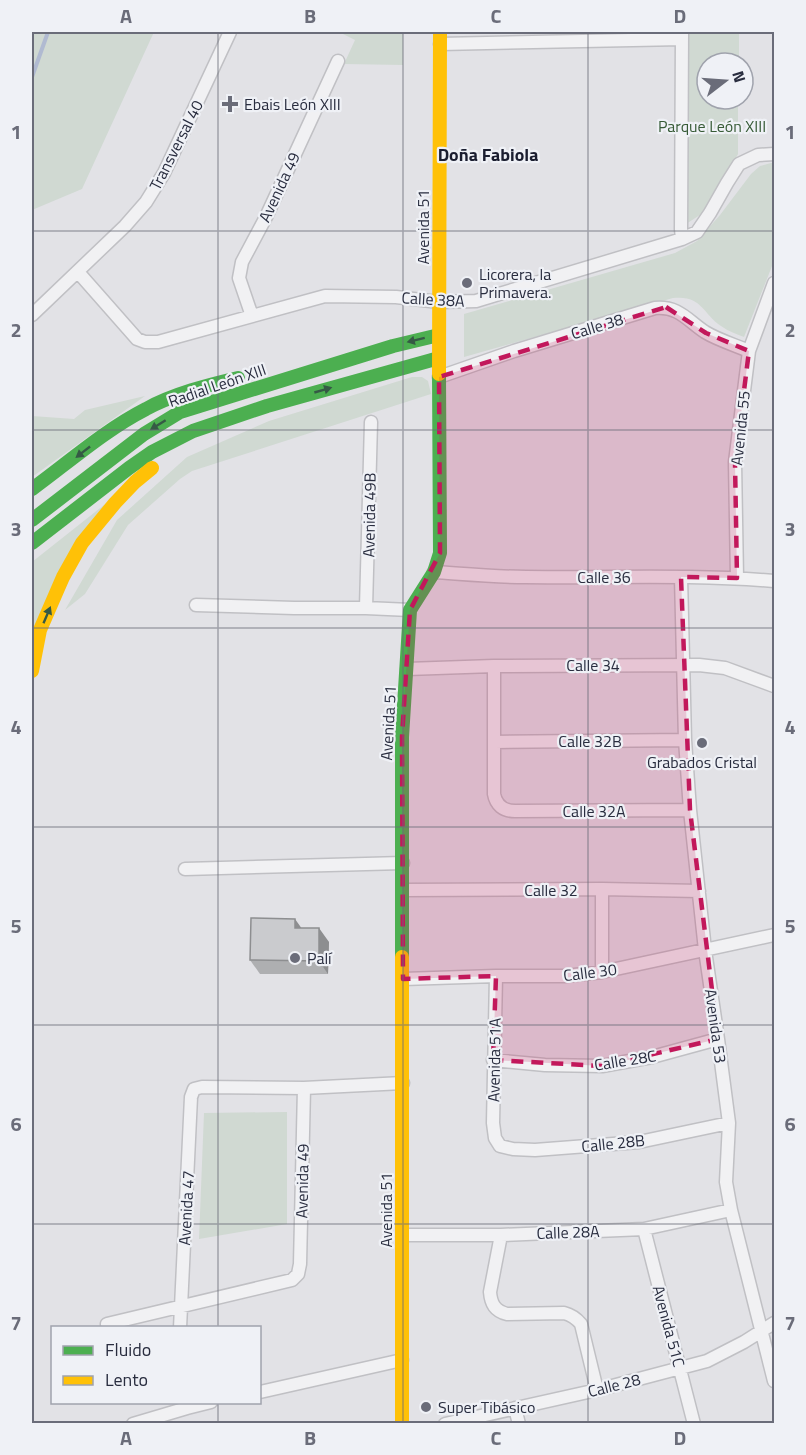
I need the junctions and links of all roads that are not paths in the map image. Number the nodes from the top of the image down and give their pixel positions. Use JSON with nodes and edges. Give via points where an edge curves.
{"nodes":[{"id":1,"x":230,"y":32,"type":"edge"},
{"id":2,"x":682,"y":35,"type":"edge"},
{"id":3,"x":440,"y":38,"type":"edge"},
{"id":4,"x":338,"y":61,"type":"dead end"},
{"id":5,"x":774,"y":154,"type":"edge"},
{"id":6,"x":682,"y":239,"type":"junction"},
{"id":7,"x":78,"y":272,"type":"junction"},
{"id":8,"x":774,"y":283,"type":"edge"},
{"id":9,"x":439,"y":302,"type":"junction"},
{"id":10,"x":32,"y":315,"type":"edge"},
{"id":11,"x":252,"y":316,"type":"junction"},
{"id":12,"x":439,"y":335,"type":"junction"},
{"id":13,"x":393,"y":346,"type":"junction"},
{"id":14,"x":749,"y":351,"type":"junction"},
{"id":15,"x":439,"y":358,"type":"junction"},
{"id":16,"x":269,"y":371,"type":"dead end"},
{"id":17,"x":249,"y":376,"type":"dead end"},
{"id":18,"x":439,"y":377,"type":"junction"},
{"id":19,"x":267,"y":406,"type":"junction"},
{"id":20,"x":371,"y":422,"type":"dead end"},
{"id":21,"x":32,"y":489,"type":"edge"},
{"id":22,"x":32,"y":520,"type":"edge"},
{"id":23,"x":32,"y":543,"type":"edge"},
{"id":24,"x":434,"y":572,"type":"junction"},
{"id":25,"x":681,"y":578,"type":"junction"},
{"id":26,"x":737,"y":578,"type":"junction"},
{"id":27,"x":774,"y":581,"type":"edge"},
{"id":28,"x":196,"y":605,"type":"dead end"},
{"id":29,"x":366,"y":608,"type":"junction"},
{"id":30,"x":410,"y":610,"type":"junction"},
{"id":31,"x":682,"y":665,"type":"junction"},
{"id":32,"x":494,"y":666,"type":"junction"},
{"id":33,"x":407,"y":669,"type":"junction"},
{"id":34,"x":32,"y":671,"type":"edge"},
{"id":35,"x":774,"y":686,"type":"edge"},
{"id":36,"x":685,"y":740,"type":"junction"},
{"id":37,"x":495,"y":742,"type":"junction"},
{"id":38,"x":690,"y":810,"type":"junction"},
{"id":39,"x":403,"y":863,"type":"junction"},
{"id":40,"x":184,"y":869,"type":"dead end"},
{"id":41,"x":403,"y":890,"type":"junction"},
{"id":42,"x":602,"y":890,"type":"junction"},
{"id":43,"x":699,"y":891,"type":"junction"},
{"id":44,"x":774,"y":935,"type":"edge"},
{"id":45,"x":705,"y":950,"type":"junction"},
{"id":46,"x":602,"y":972,"type":"junction"},
{"id":47,"x":496,"y":976,"type":"junction"},
{"id":48,"x":403,"y":979,"type":"junction"},
{"id":49,"x":718,"y":1039,"type":"junction"},
{"id":50,"x":493,"y":1060,"type":"junction"},
{"id":51,"x":403,"y":1083,"type":"junction"},
{"id":52,"x":304,"y":1088,"type":"junction"},
{"id":53,"x":729,"y":1123,"type":"junction"},
{"id":54,"x":497,"y":1143,"type":"joint"},
{"id":55,"x":731,"y":1210,"type":"junction"},
{"id":56,"x":644,"y":1229,"type":"junction"},
{"id":57,"x":403,"y":1234,"type":"junction"},
{"id":58,"x":501,"y":1235,"type":"junction"},
{"id":59,"x":181,"y":1306,"type":"junction"},
{"id":60,"x":774,"y":1323,"type":"edge"},
{"id":61,"x":107,"y":1324,"type":"dead end"},
{"id":62,"x":180,"y":1326,"type":"edge"},
{"id":63,"x":763,"y":1330,"type":"junction"},
{"id":64,"x":402,"y":1360,"type":"junction"},
{"id":65,"x":680,"y":1369,"type":"junction"},
{"id":66,"x":774,"y":1381,"type":"edge"},
{"id":67,"x":597,"y":1390,"type":"junction"},
{"id":68,"x":261,"y":1392,"type":"edge"},
{"id":69,"x":185,"y":1405,"type":"edge"},
{"id":70,"x":515,"y":1408,"type":"junction"},
{"id":71,"x":133,"y":1424,"type":"edge"},
{"id":72,"x":402,"y":1424,"type":"edge"},
{"id":73,"x":445,"y":1424,"type":"edge"},
{"id":74,"x":519,"y":1424,"type":"edge"},
{"id":75,"x":694,"y":1424,"type":"edge"}],
"edges":[{"from":1,"to":7,"type":"street","name":"Transversal 40","via":[[146,202]]},
{"from":2,"to":3,"type":"street"},
{"from":2,"to":6,"type":"street"},
{"from":3,"to":9,"type":"main road","name":"Avenida 51"},
{"from":4,"to":11,"type":"street","name":"Avenida 49","via":[[242,262],[239,278]]},
{"from":5,"to":6,"type":"street","name":"Calle 38A","via":[[758,155],[739,164],[696,232]]},
{"from":6,"to":9,"type":"street","name":"Calle 38A","via":[[476,302]]},
{"from":7,"to":10,"type":"street","name":"Transversal 40"},
{"from":7,"to":11,"type":"street","name":"Calle 38A","via":[[137,339],[145,342],[158,342]]},
{"from":8,"to":14,"type":"street","name":"Avenida 55"},
{"from":9,"to":11,"type":"street","name":"Calle 38A","via":[[325,296]]},
{"from":9,"to":12,"type":"main road","name":"Avenida 51"},
{"from":12,"to":13,"type":"main road","name":"Radial León XIII","one_way":true},
{"from":12,"to":15,"type":"main road","name":"Avenida 51"},
{"from":13,"to":16,"type":"main road"},
{"from":13,"to":22,"type":"main road","name":"Radial León XIII","one_way":true,"via":[[180,412],[144,434]]},
{"from":14,"to":18,"type":"street","name":"Calle 38","via":[[706,333],[675,309],[666,307],[584,329]]},
{"from":14,"to":26,"type":"street","name":"Avenida 55","via":[[735,462]]},
{"from":15,"to":18,"type":"main road","name":"Avenida 51"},
{"from":19,"to":15,"type":"main road","one_way":true},
{"from":17,"to":21,"type":"main road","one_way":true,"via":[[198,388],[147,408]]},
{"from":18,"to":24,"type":"main road","name":"Avenida 51","via":[[440,554]]},
{"from":19,"to":23,"type":"main road","via":[[193,431],[153,452]]},
{"from":34,"to":19,"type":"main road","one_way":true,"via":[[40,630],[63,577],[82,543],[115,503],[176,450]]},
{"from":20,"to":29,"type":"street","name":"Avenida 49B"},
{"from":24,"to":25,"type":"street","name":"Calle 36"},
{"from":24,"to":30,"type":"main road","name":"Avenida 51"},
{"from":25,"to":26,"type":"street","name":"Calle 36"},
{"from":25,"to":31,"type":"street","name":"Avenida 53"},
{"from":26,"to":27,"type":"street","name":"Calle 36"},
{"from":28,"to":29,"type":"street"},
{"from":29,"to":30,"type":"street"},
{"from":30,"to":33,"type":"main road","name":"Avenida 51"},
{"from":31,"to":32,"type":"street","name":"Calle 34"},
{"from":31,"to":35,"type":"street","name":"Calle 34","via":[[725,668]]},
{"from":31,"to":36,"type":"street","name":"Avenida 53"},
{"from":32,"to":33,"type":"street","name":"Calle 34"},
{"from":32,"to":37,"type":"street"},
{"from":33,"to":39,"type":"main road","name":"Avenida 51","via":[[402,737]]},
{"from":36,"to":37,"type":"street","name":"Calle 32B"},
{"from":36,"to":38,"type":"street","name":"Avenida 53"},
{"from":37,"to":38,"type":"street","name":"Calle 32A","via":[[494,794],[500,806],[509,811]]},
{"from":38,"to":43,"type":"street","name":"Avenida 53"},
{"from":39,"to":40,"type":"street"},
{"from":39,"to":41,"type":"main road","name":"Avenida 51"},
{"from":41,"to":42,"type":"street","name":"Calle 32"},
{"from":41,"to":48,"type":"main road","name":"Avenida 51"},
{"from":42,"to":43,"type":"street","name":"Calle 32"},
{"from":42,"to":46,"type":"street"},
{"from":43,"to":45,"type":"street","name":"Avenida 53"},
{"from":44,"to":45,"type":"street","name":"Calle 30"},
{"from":45,"to":46,"type":"street","name":"Calle 30"},
{"from":45,"to":49,"type":"street","name":"Avenida 53"},
{"from":46,"to":47,"type":"street","name":"Calle 30"},
{"from":47,"to":48,"type":"street","name":"Calle 30"},
{"from":47,"to":50,"type":"street","name":"Avenida 51A"},
{"from":48,"to":51,"type":"main road","name":"Avenida 51"},
{"from":49,"to":50,"type":"street","name":"Calle 28C","via":[[602,1066]]},
{"from":49,"to":53,"type":"street","name":"Avenida 53"},
{"from":50,"to":54,"type":"street","name":"Avenida 51A","via":[[493,1123]]},
{"from":51,"to":52,"type":"street"},
{"from":51,"to":57,"type":"main road","name":"Avenida 51"},
{"from":52,"to":59,"type":"street","name":"Avenida 49","via":[[298,1274],[292,1280]]},
{"from":52,"to":59,"type":"street","name":"Avenida 47","via":[[194,1089]]},
{"from":53,"to":54,"type":"street","name":"Calle 28B","via":[[603,1146],[535,1150],[505,1148]]},
{"from":53,"to":55,"type":"street","name":"Avenida 53","via":[[726,1182]]},
{"from":55,"to":56,"type":"street","name":"Calle 28A"},
{"from":55,"to":63,"type":"street","name":"Avenida 53"},
{"from":56,"to":58,"type":"street","name":"Calle 28A"},
{"from":56,"to":65,"type":"street","name":"Avenida 51C"},
{"from":57,"to":58,"type":"street","name":"Calle 28A"},
{"from":57,"to":64,"type":"main road","name":"Avenida 51"},
{"from":58,"to":67,"type":"street","via":[[490,1292],[494,1307],[507,1314],[572,1315],[581,1324]]},
{"from":59,"to":61,"type":"street"},
{"from":59,"to":62,"type":"street","name":"Avenida 47"},
{"from":60,"to":63,"type":"street","name":"Calle 28"},
{"from":63,"to":65,"type":"street","name":"Calle 28","via":[[707,1361]]},
{"from":63,"to":66,"type":"street","name":"Avenida 53"},
{"from":64,"to":68,"type":"street"},
{"from":64,"to":72,"type":"main road","name":"Avenida 51"},
{"from":65,"to":67,"type":"street","name":"Calle 28"},
{"from":65,"to":75,"type":"street","name":"Avenida 51C"},
{"from":67,"to":70,"type":"street","name":"Calle 28"},
{"from":69,"to":71,"type":"street"},
{"from":70,"to":73,"type":"street","name":"Calle 28"},
{"from":70,"to":74,"type":"street"}]}
